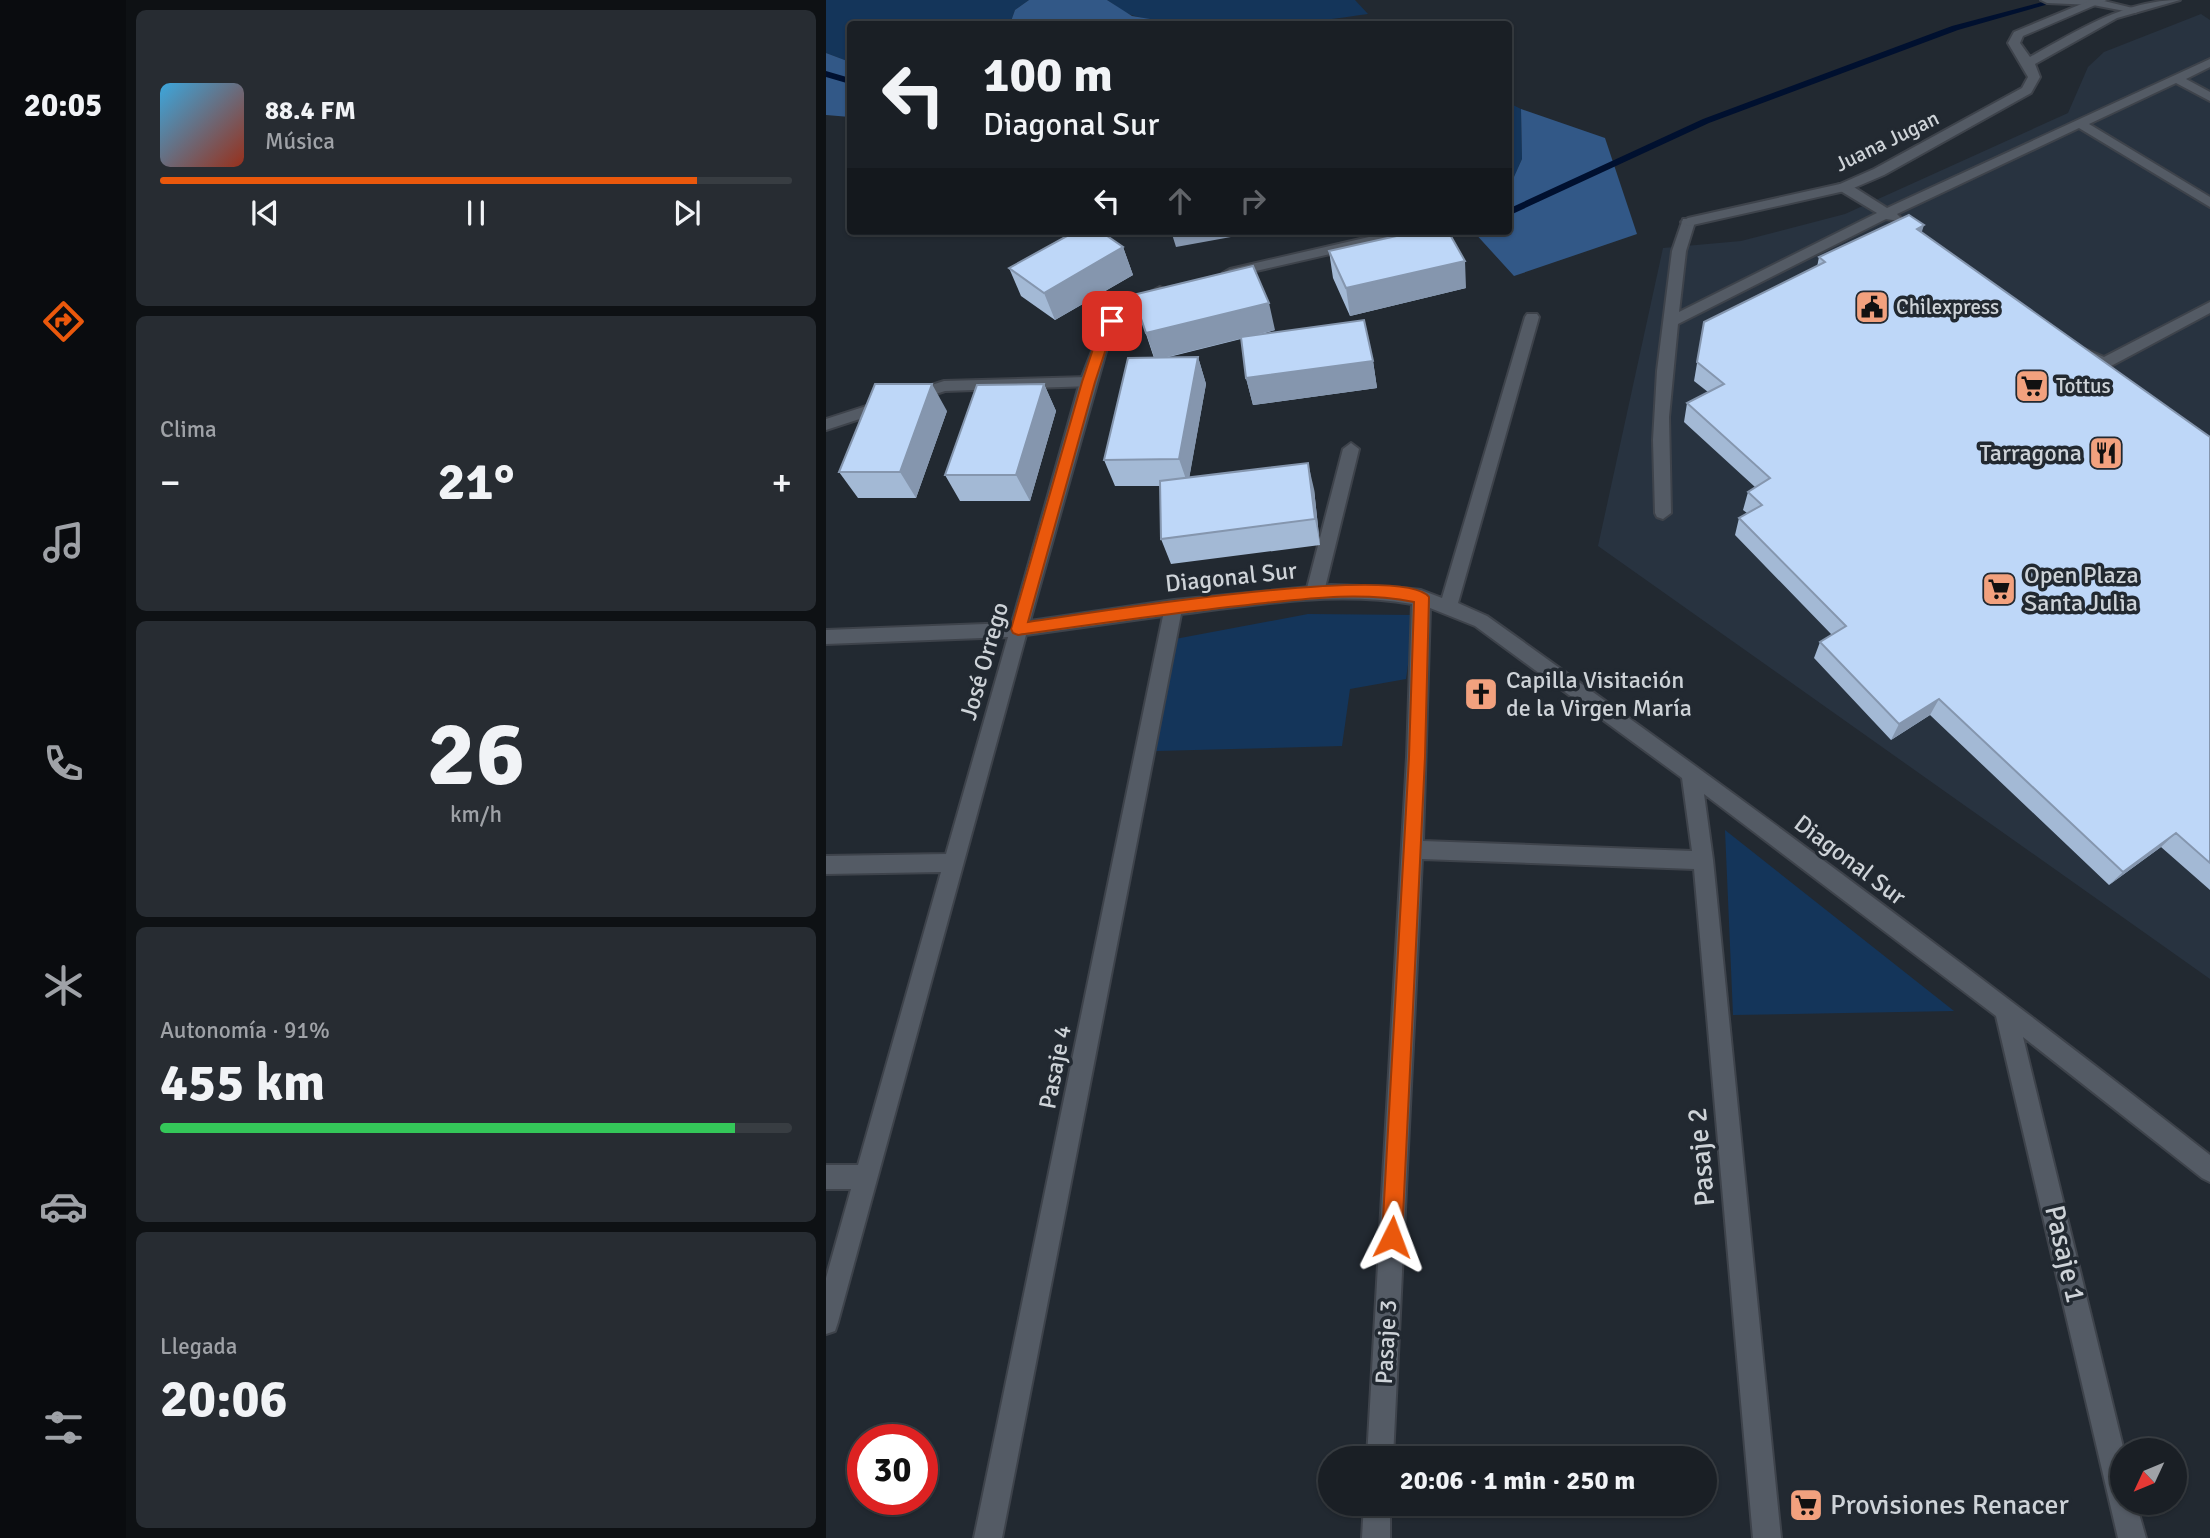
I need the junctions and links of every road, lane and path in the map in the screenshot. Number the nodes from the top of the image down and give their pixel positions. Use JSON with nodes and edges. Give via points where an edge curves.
{"nodes":[{"id":1,"x":2047,"y":0,"type":"edge"},
{"id":2,"x":2174,"y":0,"type":"edge"},
{"id":3,"x":2097,"y":1,"type":"edge"},
{"id":4,"x":2135,"y":10,"type":"junction"},
{"id":5,"x":2028,"y":63,"type":"junction"},
{"id":6,"x":2210,"y":63,"type":"edge"},
{"id":7,"x":2176,"y":78,"type":"junction"},
{"id":8,"x":2210,"y":97,"type":"edge"},
{"id":9,"x":2080,"y":123,"type":"junction"},
{"id":10,"x":1843,"y":187,"type":"junction"},
{"id":11,"x":2210,"y":203,"type":"edge"},
{"id":12,"x":1889,"y":214,"type":"junction"},
{"id":13,"x":1911,"y":230,"type":"edge"},
{"id":14,"x":1396,"y":235,"type":"edge"},
{"id":15,"x":1209,"y":278,"type":"edge"},
{"id":16,"x":1182,"y":284,"type":"edge"},
{"id":17,"x":2210,"y":307,"type":"edge"},
{"id":18,"x":1532,"y":317,"type":"dead end"},
{"id":19,"x":1671,"y":322,"type":"junction"},
{"id":20,"x":2069,"y":345,"type":"edge"},
{"id":21,"x":1088,"y":382,"type":"junction"},
{"id":22,"x":826,"y":425,"type":"edge"},
{"id":23,"x":1351,"y":450,"type":"dead end"},
{"id":24,"x":1664,"y":513,"type":"dead end"},
{"id":25,"x":1315,"y":592,"type":"junction"},
{"id":26,"x":1421,"y":597,"type":"junction"},
{"id":27,"x":1448,"y":606,"type":"junction"},
{"id":28,"x":1174,"y":607,"type":"junction"},
{"id":29,"x":1018,"y":629,"type":"junction"},
{"id":30,"x":826,"y":637,"type":"edge"},
{"id":31,"x":1691,"y":771,"type":"junction"},
{"id":32,"x":1412,"y":850,"type":"junction"},
{"id":33,"x":1703,"y":860,"type":"junction"},
{"id":34,"x":953,"y":863,"type":"junction"},
{"id":35,"x":826,"y":864,"type":"edge"},
{"id":36,"x":2005,"y":1007,"type":"junction"},
{"id":37,"x":2210,"y":1170,"type":"edge"},
{"id":38,"x":826,"y":1177,"type":"edge"},
{"id":39,"x":868,"y":1177,"type":"junction"},
{"id":40,"x":826,"y":1322,"type":"edge"},
{"id":41,"x":1381,"y":1446,"type":"edge"},
{"id":42,"x":2110,"y":1447,"type":"edge"},
{"id":43,"x":1377,"y":1516,"type":"edge"},
{"id":44,"x":2126,"y":1516,"type":"edge"},
{"id":45,"x":988,"y":1538,"type":"edge"},
{"id":46,"x":1376,"y":1538,"type":"edge"},
{"id":47,"x":1767,"y":1538,"type":"edge"},
{"id":48,"x":2132,"y":1538,"type":"edge"}],
"edges":[{"from":1,"to":3,"type":"street"},
{"from":2,"to":4,"type":"street"},
{"from":3,"to":4,"type":"street"},
{"from":3,"to":5,"type":"street","via":[[2018,34],[2014,43]]},
{"from":4,"to":5,"type":"street","via":[[2113,16]]},
{"from":5,"to":10,"type":"street","name":"Juana Jugan","via":[[2034,78],[2027,90],[1880,172]]},
{"from":6,"to":7,"type":"street"},
{"from":7,"to":8,"type":"street"},
{"from":7,"to":9,"type":"street"},
{"from":9,"to":11,"type":"street"},
{"from":9,"to":12,"type":"lane"},
{"from":10,"to":12,"type":"street"},
{"from":10,"to":19,"type":"street","name":"Juana Jugan","via":[[1688,222],[1679,251]]},
{"from":12,"to":13,"type":"street"},
{"from":12,"to":19,"type":"lane"},
{"from":14,"to":15,"type":"street"},
{"from":16,"to":21,"type":"street","name":"José Orrego","via":[[1143,300],[1112,321]]},
{"from":17,"to":20,"type":"street","via":[[2106,362],[2093,360]]},
{"from":18,"to":27,"type":"street"},
{"from":19,"to":24,"type":"lane","via":[[1659,429]]},
{"from":21,"to":22,"type":"street","via":[[944,386]]},
{"from":21,"to":29,"type":"street","name":"José Orrego"},
{"from":23,"to":25,"type":"street"},
{"from":25,"to":26,"type":"street","name":"Diagonal Sur","via":[[1352,589]]},
{"from":25,"to":28,"type":"street","name":"Diagonal Sur"},
{"from":26,"to":27,"type":"street","name":"Diagonal Sur"},
{"from":26,"to":32,"type":"street","name":"Pasaje 3"},
{"from":27,"to":31,"type":"street","name":"Diagonal Sur","via":[[1481,621]]},
{"from":28,"to":29,"type":"street","name":"Diagonal Sur"},
{"from":28,"to":45,"type":"street","name":"Pasaje 4"},
{"from":29,"to":30,"type":"street","name":"Diagonal Sur"},
{"from":29,"to":34,"type":"street","name":"José Orrego"},
{"from":31,"to":33,"type":"street","name":"Pasaje 2"},
{"from":31,"to":36,"type":"street","name":"Diagonal Sur"},
{"from":32,"to":33,"type":"street"},
{"from":32,"to":41,"type":"street","name":"Pasaje 3"},
{"from":33,"to":47,"type":"street","name":"Pasaje 2"},
{"from":34,"to":35,"type":"street"},
{"from":34,"to":39,"type":"street","name":"José Orrego"},
{"from":36,"to":37,"type":"street","name":"Diagonal Sur"},
{"from":36,"to":42,"type":"street","name":"Pasaje 1"},
{"from":38,"to":39,"type":"street"},
{"from":39,"to":40,"type":"street","name":"José Orrego"},
{"from":43,"to":46,"type":"street"},
{"from":44,"to":48,"type":"street","name":"Pasaje 1"}]}
